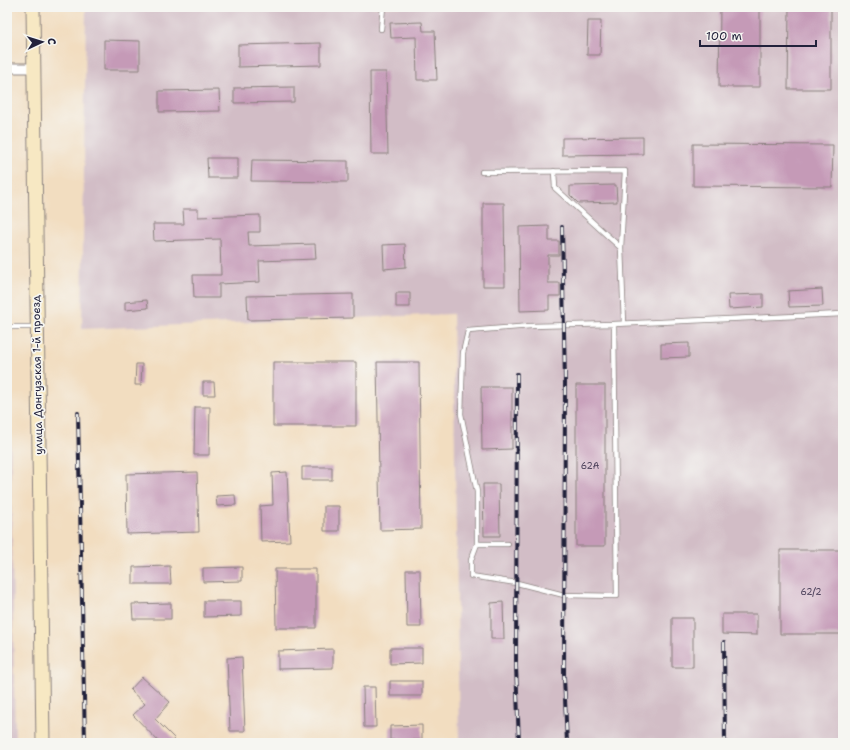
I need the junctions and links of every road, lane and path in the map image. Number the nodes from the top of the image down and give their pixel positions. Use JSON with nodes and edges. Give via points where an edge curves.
{"nodes":[{"id":1,"x":33,"y":7,"type":"edge"},
{"id":2,"x":384,"y":7,"type":"edge"},
{"id":3,"x":381,"y":29,"type":"dead end"},
{"id":4,"x":7,"y":68,"type":"edge"},
{"id":5,"x":32,"y":68,"type":"junction"},
{"id":6,"x":554,"y":171,"type":"junction"},
{"id":7,"x":482,"y":172,"type":"dead end"},
{"id":8,"x":621,"y":248,"type":"junction"},
{"id":9,"x":843,"y":314,"type":"edge"},
{"id":10,"x":624,"y":323,"type":"junction"},
{"id":11,"x":614,"y":324,"type":"junction"},
{"id":12,"x":9,"y":327,"type":"dead end"},
{"id":13,"x":36,"y":327,"type":"junction"},
{"id":14,"x":477,"y":544,"type":"junction"},
{"id":15,"x":508,"y":544,"type":"dead end"},
{"id":16,"x":43,"y":743,"type":"edge"}],
"edges":[{"from":1,"to":5,"type":"street","name":"улица Донгузская 1-й проезд"},
{"from":2,"to":3,"type":"lane"},
{"from":4,"to":5,"type":"street"},
{"from":5,"to":13,"type":"street","name":"улица Донгузская 1-й проезд"},
{"from":6,"to":7,"type":"lane"},
{"from":6,"to":8,"type":"lane","via":[[555,188]]},
{"from":6,"to":8,"type":"lane","via":[[624,170]]},
{"from":8,"to":10,"type":"lane"},
{"from":9,"to":10,"type":"lane"},
{"from":10,"to":11,"type":"lane"},
{"from":11,"to":14,"type":"lane","via":[[468,331],[463,353],[461,414],[477,492]]},
{"from":11,"to":14,"type":"lane","via":[[617,596],[564,595],[517,583],[471,576],[471,560]]},
{"from":12,"to":13,"type":"lane"},
{"from":13,"to":16,"type":"street","name":"улица Донгузская 1-й проезд"},
{"from":14,"to":15,"type":"lane"}]}
